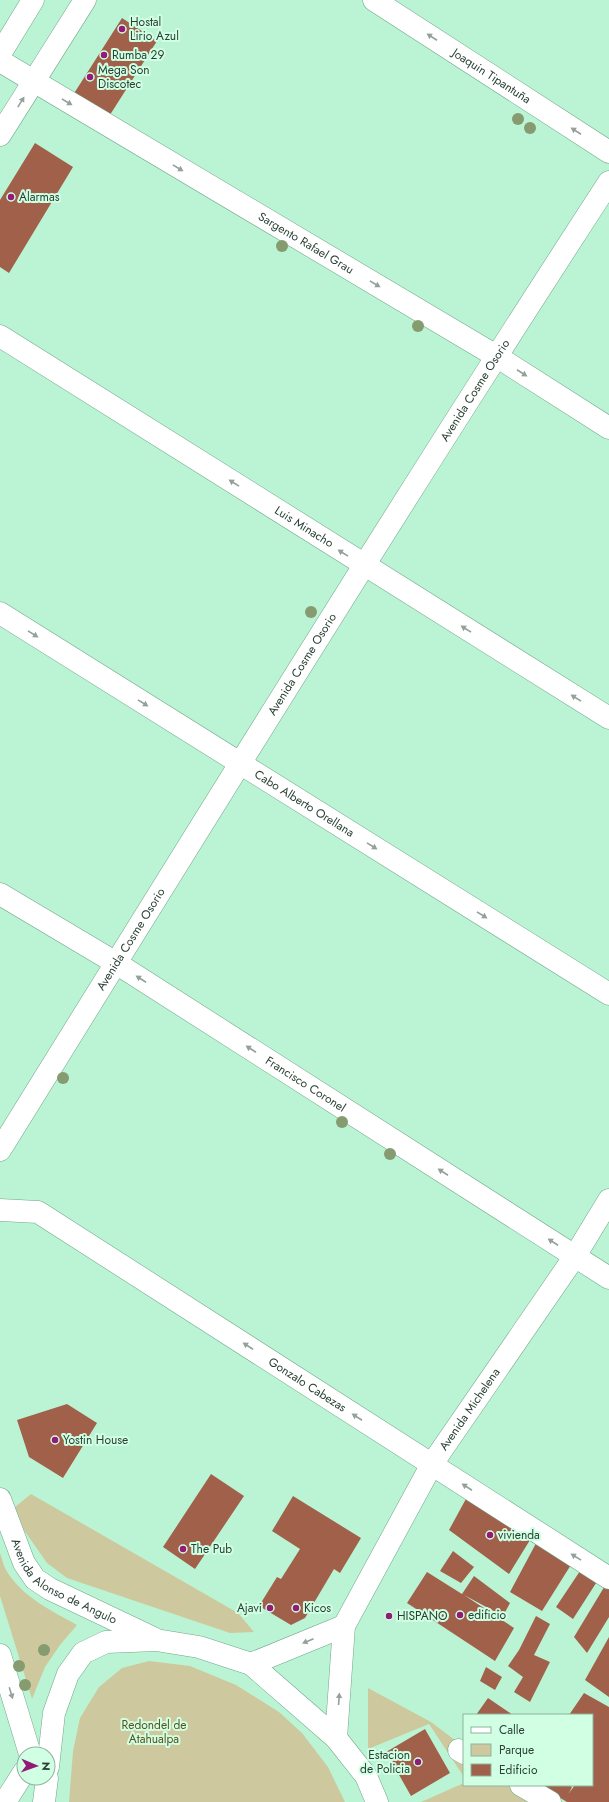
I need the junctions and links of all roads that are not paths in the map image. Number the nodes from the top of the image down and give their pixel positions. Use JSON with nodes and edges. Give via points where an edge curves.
{"nodes":[{"id":1,"x":33,"y":0,"type":"edge"},
{"id":2,"x":85,"y":0,"type":"edge"},
{"id":3,"x":374,"y":0,"type":"edge"},
{"id":4,"x":0,"y":54,"type":"edge"},
{"id":5,"x":0,"y":61,"type":"edge"},
{"id":6,"x":33,"y":82,"type":"junction"},
{"id":7,"x":0,"y":135,"type":"edge"},
{"id":8,"x":609,"y":152,"type":"edge"},
{"id":9,"x":609,"y":182,"type":"edge"},
{"id":10,"x":0,"y":336,"type":"edge"},
{"id":11,"x":496,"y":356,"type":"junction"},
{"id":12,"x":609,"y":428,"type":"edge"},
{"id":13,"x":364,"y":566,"type":"junction"},
{"id":14,"x":0,"y":613,"type":"edge"},
{"id":15,"x":609,"y":718,"type":"edge"},
{"id":16,"x":240,"y":763,"type":"junction"},
{"id":17,"x":0,"y":894,"type":"edge"},
{"id":18,"x":116,"y":963,"type":"junction"},
{"id":19,"x":609,"y":994,"type":"edge"},
{"id":20,"x":0,"y":1150,"type":"edge"},
{"id":21,"x":609,"y":1200,"type":"edge"},
{"id":22,"x":0,"y":1210,"type":"edge"},
{"id":23,"x":575,"y":1256,"type":"junction"},
{"id":24,"x":609,"y":1278,"type":"edge"},
{"id":25,"x":432,"y":1464,"type":"junction"},
{"id":26,"x":0,"y":1499,"type":"edge"},
{"id":27,"x":609,"y":1578,"type":"edge"},
{"id":28,"x":344,"y":1626,"type":"junction"},
{"id":29,"x":156,"y":1640,"type":"junction"},
{"id":30,"x":0,"y":1655,"type":"edge"},
{"id":31,"x":251,"y":1664,"type":"junction"},
{"id":32,"x":336,"y":1738,"type":"junction"},
{"id":33,"x":28,"y":1746,"type":"edge"},
{"id":34,"x":50,"y":1746,"type":"edge"},
{"id":35,"x":16,"y":1785,"type":"edge"},
{"id":36,"x":523,"y":1786,"type":"edge"},
{"id":37,"x":6,"y":1802,"type":"edge"},
{"id":38,"x":377,"y":1802,"type":"edge"},
{"id":39,"x":550,"y":1802,"type":"edge"}],
"edges":[{"from":1,"to":4,"type":"street"},
{"from":2,"to":6,"type":"street"},
{"from":8,"to":3,"type":"street","name":"Joaquin Tipantuña","one_way":true},
{"from":5,"to":6,"type":"street","name":"Sargento Rafael Grau"},
{"from":7,"to":6,"type":"street","one_way":true},
{"from":6,"to":11,"type":"street","name":"Sargento Rafael Grau","one_way":true},
{"from":9,"to":11,"type":"street","name":"Avenida Cosme Osorio"},
{"from":13,"to":10,"type":"street","name":"Luis Minacho","one_way":true},
{"from":11,"to":12,"type":"street","name":"Sargento Rafael Grau","one_way":true},
{"from":11,"to":13,"type":"street","name":"Avenida Cosme Osorio"},
{"from":15,"to":13,"type":"street","name":"Luis Minacho","one_way":true},
{"from":13,"to":16,"type":"street","name":"Avenida Cosme Osorio"},
{"from":14,"to":16,"type":"street","name":"Cabo Alberto Orellana","one_way":true},
{"from":16,"to":18,"type":"street","name":"Avenida Cosme Osorio"},
{"from":16,"to":19,"type":"street","name":"Cabo Alberto Orellana","one_way":true},
{"from":17,"to":18,"type":"street","name":"Francisco Coronel"},
{"from":18,"to":20,"type":"street","name":"Avenida Cosme Osorio"},
{"from":23,"to":18,"type":"street","name":"Francisco Coronel","one_way":true},
{"from":21,"to":23,"type":"street","name":"Avenida Michelena"},
{"from":25,"to":22,"type":"street","name":"Gonzalo Cabezas","one_way":true,"via":[[38,1212]]},
{"from":23,"to":24,"type":"street","name":"Francisco Coronel"},
{"from":23,"to":25,"type":"street","name":"Avenida Michelena"},
{"from":27,"to":25,"type":"street","name":"Gonzalo Cabezas","one_way":true},
{"from":25,"to":28,"type":"street","name":"Avenida Michelena"},
{"from":26,"to":29,"type":"street","name":"Avenida Alonso de Angulo","via":[[24,1563],[35,1579],[50,1589]]},
{"from":28,"to":31,"type":"street","one_way":true},
{"from":32,"to":28,"type":"street","name":"Avenida Michelena","one_way":true},
{"from":29,"to":31,"type":"street","via":[[199,1647]]},
{"from":29,"to":34,"type":"street","via":[[106,1642],[83,1653],[68,1674],[54,1713]]},
{"from":30,"to":33,"type":"street","one_way":true},
{"from":31,"to":32,"type":"street"},
{"from":32,"to":38,"type":"street","via":[[366,1776]]},
{"from":35,"to":37,"type":"street"},
{"from":36,"to":39,"type":"street"}]}
